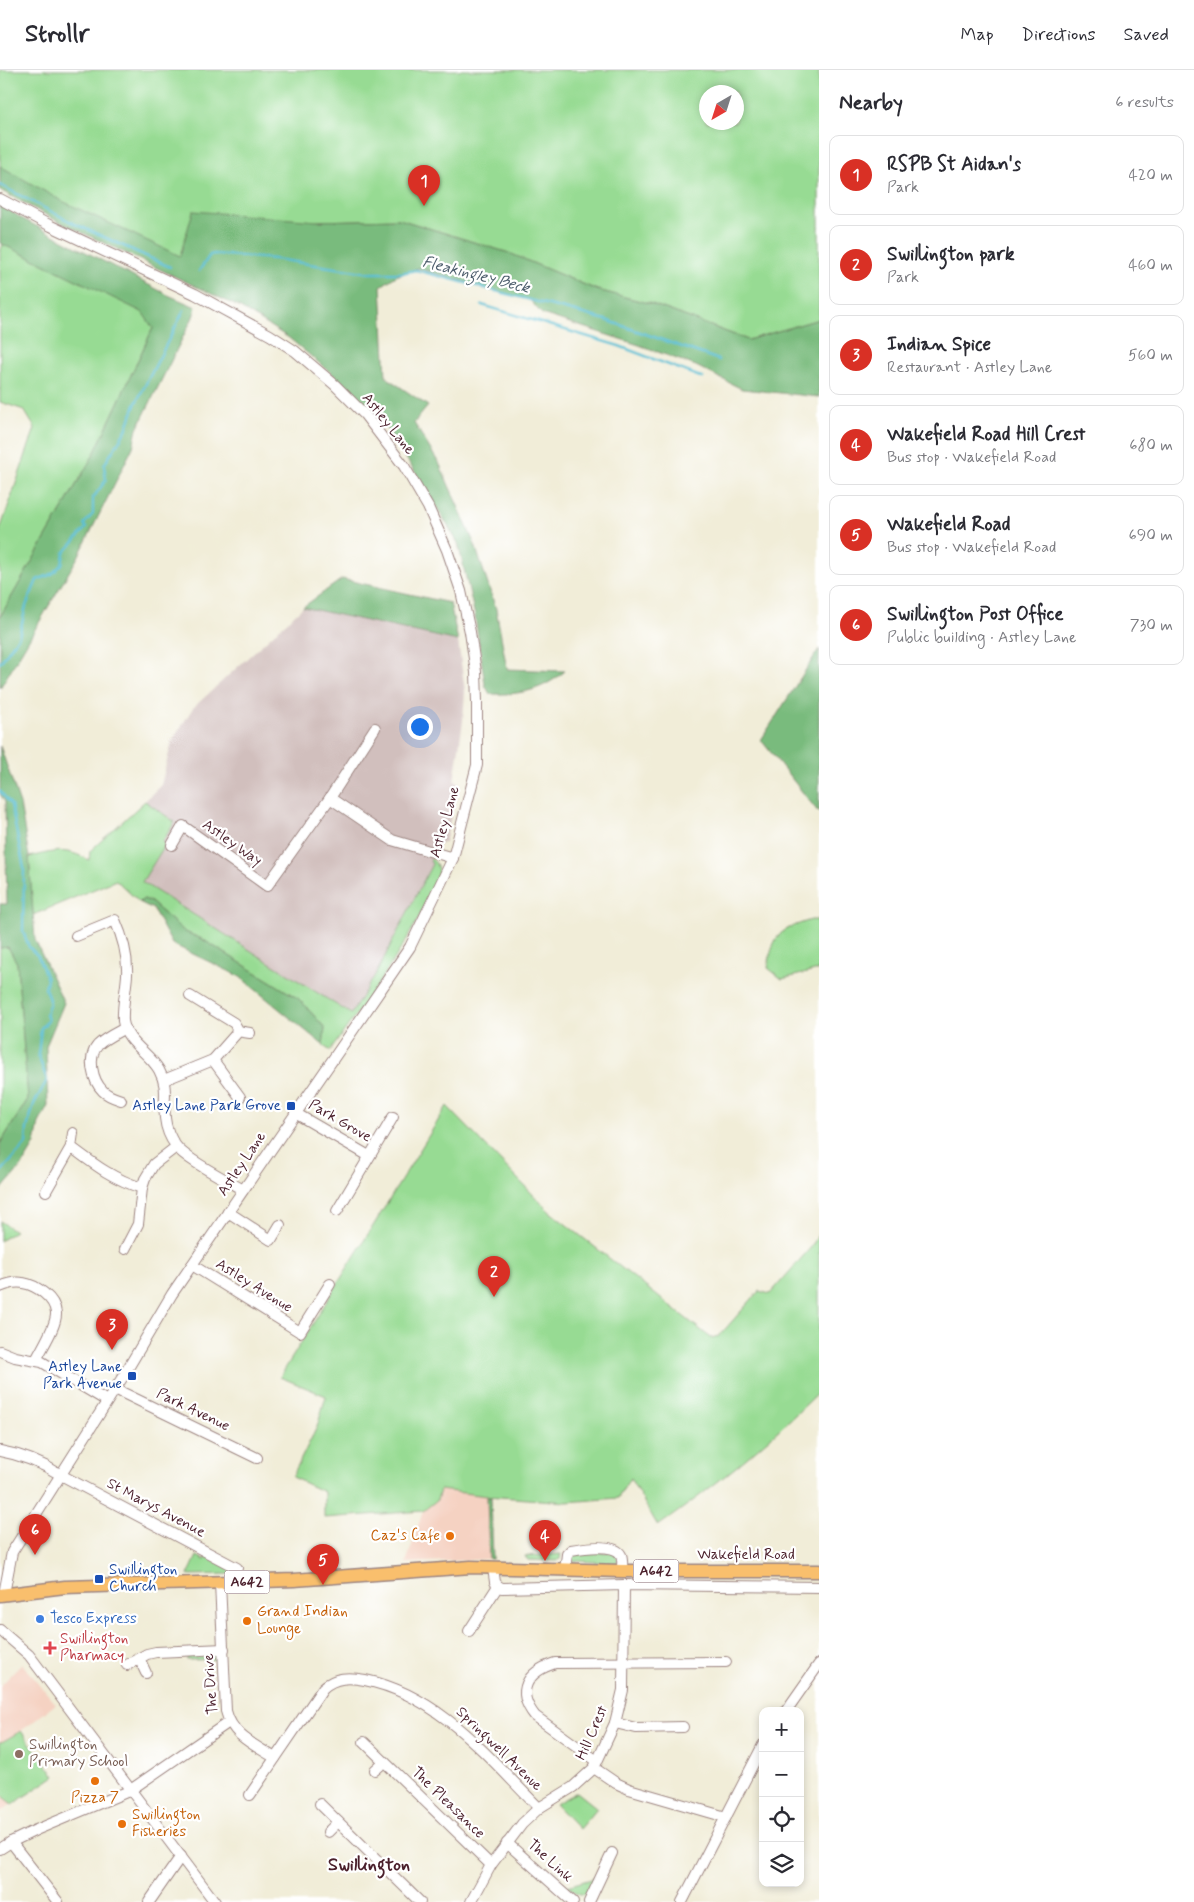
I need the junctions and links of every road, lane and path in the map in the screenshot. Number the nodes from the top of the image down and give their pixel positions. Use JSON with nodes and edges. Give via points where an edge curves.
{"nodes":[{"id":1,"x":0,"y":199,"type":"edge"},
{"id":2,"x":375,"y":728,"type":"dead end"},
{"id":3,"x":330,"y":798,"type":"junction"},
{"id":4,"x":172,"y":845,"type":"dead end"},
{"id":5,"x":453,"y":858,"type":"junction"},
{"id":6,"x":76,"y":936,"type":"dead end"},
{"id":7,"x":190,"y":996,"type":"dead end"},
{"id":8,"x":125,"y":1028,"type":"junction"},
{"id":9,"x":237,"y":1031,"type":"junction"},
{"id":10,"x":250,"y":1033,"type":"dead end"},
{"id":11,"x":213,"y":1060,"type":"junction"},
{"id":12,"x":164,"y":1080,"type":"junction"},
{"id":13,"x":240,"y":1097,"type":"dead end"},
{"id":14,"x":121,"y":1100,"type":"dead end"},
{"id":15,"x":295,"y":1113,"type":"junction"},
{"id":16,"x":393,"y":1117,"type":"dead end"},
{"id":17,"x":73,"y":1133,"type":"dead end"},
{"id":18,"x":71,"y":1147,"type":"junction"},
{"id":19,"x":176,"y":1147,"type":"junction"},
{"id":20,"x":369,"y":1156,"type":"junction"},
{"id":21,"x":142,"y":1188,"type":"junction"},
{"id":22,"x":243,"y":1190,"type":"junction"},
{"id":23,"x":46,"y":1191,"type":"dead end"},
{"id":24,"x":228,"y":1212,"type":"junction"},
{"id":25,"x":337,"y":1212,"type":"dead end"},
{"id":26,"x":280,"y":1225,"type":"dead end"},
{"id":27,"x":125,"y":1249,"type":"dead end"},
{"id":28,"x":192,"y":1265,"type":"junction"},
{"id":29,"x":330,"y":1284,"type":"dead end"},
{"id":30,"x":0,"y":1288,"type":"edge"},
{"id":31,"x":0,"y":1351,"type":"edge"},
{"id":32,"x":36,"y":1360,"type":"junction"},
{"id":33,"x":115,"y":1389,"type":"junction"},
{"id":34,"x":107,"y":1401,"type":"junction"},
{"id":35,"x":0,"y":1451,"type":"edge"},
{"id":36,"x":257,"y":1458,"type":"dead end"},
{"id":37,"x":61,"y":1475,"type":"junction"},
{"id":38,"x":4,"y":1568,"type":"edge"},
{"id":39,"x":493,"y":1568,"type":"junction"},
{"id":40,"x":565,"y":1570,"type":"junction"},
{"id":41,"x":622,"y":1571,"type":"junction"},
{"id":42,"x":819,"y":1571,"type":"edge"},
{"id":43,"x":244,"y":1574,"type":"junction"},
{"id":44,"x":220,"y":1582,"type":"junction"},
{"id":45,"x":498,"y":1586,"type":"junction"},
{"id":46,"x":624,"y":1586,"type":"junction"},
{"id":47,"x":819,"y":1588,"type":"edge"},
{"id":48,"x":2,"y":1595,"type":"edge"},
{"id":49,"x":0,"y":1630,"type":"edge"},
{"id":50,"x":469,"y":1632,"type":"dead end"},
{"id":51,"x":224,"y":1648,"type":"junction"},
{"id":52,"x":139,"y":1658,"type":"junction"},
{"id":53,"x":726,"y":1662,"type":"dead end"},
{"id":54,"x":622,"y":1663,"type":"junction"},
{"id":55,"x":127,"y":1664,"type":"dead end"},
{"id":56,"x":819,"y":1664,"type":"edge"},
{"id":57,"x":146,"y":1673,"type":"dead end"},
{"id":58,"x":789,"y":1707,"type":"edge"},
{"id":59,"x":229,"y":1722,"type":"junction"},
{"id":60,"x":615,"y":1723,"type":"junction"},
{"id":61,"x":682,"y":1727,"type":"dead end"},
{"id":62,"x":364,"y":1742,"type":"dead end"},
{"id":63,"x":759,"y":1752,"type":"edge"},
{"id":64,"x":275,"y":1758,"type":"junction"},
{"id":65,"x":384,"y":1762,"type":"junction"},
{"id":66,"x":595,"y":1765,"type":"junction"},
{"id":67,"x":375,"y":1770,"type":"dead end"},
{"id":68,"x":130,"y":1791,"type":"junction"},
{"id":69,"x":250,"y":1795,"type":"dead end"},
{"id":70,"x":320,"y":1804,"type":"dead end"},
{"id":71,"x":539,"y":1808,"type":"junction"},
{"id":72,"x":726,"y":1817,"type":"junction"},
{"id":73,"x":338,"y":1822,"type":"junction"},
{"id":74,"x":328,"y":1832,"type":"dead end"},
{"id":75,"x":11,"y":1842,"type":"junction"},
{"id":76,"x":507,"y":1843,"type":"junction"},
{"id":77,"x":0,"y":1849,"type":"edge"},
{"id":78,"x":612,"y":1853,"type":"dead end"},
{"id":79,"x":181,"y":1856,"type":"junction"},
{"id":80,"x":491,"y":1866,"type":"junction"},
{"id":81,"x":58,"y":1902,"type":"edge"},
{"id":82,"x":149,"y":1902,"type":"edge"},
{"id":83,"x":215,"y":1902,"type":"edge"},
{"id":84,"x":420,"y":1902,"type":"edge"},
{"id":85,"x":471,"y":1902,"type":"edge"},
{"id":86,"x":573,"y":1902,"type":"edge"},
{"id":87,"x":588,"y":1902,"type":"edge"},
{"id":88,"x":682,"y":1902,"type":"edge"}],
"edges":[{"from":1,"to":5,"type":"street","name":"Astley Lane","via":[[204,298],[270,335],[335,385],[365,415],[404,466],[428,507],[447,550],[461,591],[476,672],[477,765]]},
{"from":2,"to":3,"type":"street","name":"Astley Way"},
{"from":3,"to":4,"type":"street","name":"Astley Way","via":[[267,886],[183,826]]},
{"from":3,"to":5,"type":"street","via":[[392,840]]},
{"from":5,"to":15,"type":"street","name":"Astley Lane","via":[[410,947]]},
{"from":6,"to":8,"type":"street","via":[[118,919],[126,954]]},
{"from":7,"to":9,"type":"street","via":[[234,1023]]},
{"from":8,"to":12,"type":"street"},
{"from":8,"to":14,"type":"street","via":[[97,1046],[91,1059],[100,1087]]},
{"from":9,"to":10,"type":"street"},
{"from":9,"to":11,"type":"street"},
{"from":11,"to":12,"type":"street"},
{"from":11,"to":13,"type":"street"},
{"from":12,"to":19,"type":"street","via":[[165,1117]]},
{"from":15,"to":20,"type":"street","name":"Park Grove"},
{"from":15,"to":22,"type":"street","name":"Astley Lane"},
{"from":16,"to":20,"type":"street","name":"Park Grove"},
{"from":17,"to":18,"type":"street"},
{"from":18,"to":21,"type":"street","via":[[106,1173]]},
{"from":18,"to":23,"type":"street"},
{"from":19,"to":21,"type":"street","via":[[154,1164]]},
{"from":19,"to":22,"type":"street"},
{"from":20,"to":25,"type":"street","name":"Park Grove"},
{"from":21,"to":27,"type":"street","via":[[138,1224]]},
{"from":22,"to":24,"type":"street","name":"Astley Lane"},
{"from":24,"to":26,"type":"street","via":[[270,1240]]},
{"from":24,"to":28,"type":"street","name":"Astley Lane"},
{"from":28,"to":29,"type":"street","name":"Astley Avenue","via":[[300,1332]]},
{"from":28,"to":33,"type":"street","name":"Astley Lane"},
{"from":30,"to":32,"type":"street","via":[[15,1282],[29,1284],[55,1307],[56,1318]]},
{"from":31,"to":32,"type":"street"},
{"from":32,"to":34,"type":"street"},
{"from":33,"to":34,"type":"street","name":"Astley Lane"},
{"from":33,"to":36,"type":"street","name":"Park Avenue"},
{"from":34,"to":37,"type":"street","name":"Astley Lane"},
{"from":35,"to":37,"type":"street","name":"St Marys Avenue","via":[[29,1458]]},
{"from":37,"to":38,"type":"street","name":"Astley Lane"},
{"from":37,"to":43,"type":"street","name":"St Marys Avenue"},
{"from":38,"to":48,"type":"street","name":"Astley Lane"},
{"from":39,"to":40,"type":"main road","name":"Wakefield Road","number":"A642"},
{"from":39,"to":43,"type":"main road","name":"Wakefield Road","number":"A642","via":[[438,1568],[294,1580]]},
{"from":39,"to":45,"type":"street"},
{"from":40,"to":41,"type":"main road","name":"Wakefield Road","number":"A642"},
{"from":40,"to":41,"type":"street","via":[[570,1550],[611,1547],[620,1554]]},
{"from":41,"to":42,"type":"main road","name":"Wakefield Road","number":"A642"},
{"from":43,"to":44,"type":"main road","name":"Wakefield Road","number":"A642"},
{"from":44,"to":48,"type":"main road","name":"Wakefield Road","number":"A642","via":[[65,1587]]},
{"from":44,"to":51,"type":"street","name":"The Drive"},
{"from":45,"to":46,"type":"street","name":"Wakefield Road"},
{"from":45,"to":50,"type":"street"},
{"from":46,"to":47,"type":"street","name":"Wakefield Road"},
{"from":46,"to":54,"type":"street","name":"Hill Crest"},
{"from":49,"to":68,"type":"street","via":[[29,1656]]},
{"from":51,"to":52,"type":"street","via":[[156,1652]]},
{"from":51,"to":59,"type":"street","name":"The Drive"},
{"from":52,"to":55,"type":"street"},
{"from":52,"to":57,"type":"street"},
{"from":53,"to":54,"type":"street"},
{"from":54,"to":60,"type":"street","name":"Hill Crest","via":[[623,1690]]},
{"from":54,"to":66,"type":"street","via":[[555,1663],[536,1671],[525,1689],[524,1698],[535,1716]]},
{"from":56,"to":58,"type":"street"},
{"from":59,"to":64,"type":"street","via":[[240,1736]]},
{"from":59,"to":68,"type":"street","name":"The Drive"},
{"from":60,"to":61,"type":"street","via":[[636,1728]]},
{"from":60,"to":66,"type":"street","name":"Hill Crest"},
{"from":62,"to":65,"type":"street","name":"The Pleasance"},
{"from":63,"to":72,"type":"street"},
{"from":64,"to":69,"type":"street","name":"Springwell Avenue"},
{"from":64,"to":71,"type":"street","name":"Springwell Avenue","via":[[329,1682],[357,1678],[398,1690],[445,1717]]},
{"from":65,"to":67,"type":"street"},
{"from":65,"to":80,"type":"street","name":"The Pleasance"},
{"from":66,"to":71,"type":"street","name":"Hill Crest","via":[[573,1787]]},
{"from":66,"to":72,"type":"street","via":[[616,1783]]},
{"from":68,"to":75,"type":"street","name":"The Drive"},
{"from":68,"to":79,"type":"street"},
{"from":70,"to":73,"type":"street"},
{"from":71,"to":76,"type":"street","name":"Hill Crest"},
{"from":72,"to":88,"type":"street"},
{"from":73,"to":74,"type":"street"},
{"from":73,"to":84,"type":"street"},
{"from":75,"to":77,"type":"street","name":"The Drive"},
{"from":75,"to":81,"type":"street"},
{"from":76,"to":80,"type":"street","name":"Hill Crest"},
{"from":76,"to":86,"type":"street","name":"The Link"},
{"from":78,"to":87,"type":"street"},
{"from":79,"to":82,"type":"street"},
{"from":79,"to":83,"type":"street"},
{"from":80,"to":85,"type":"street","name":"Hill Crest"}]}
